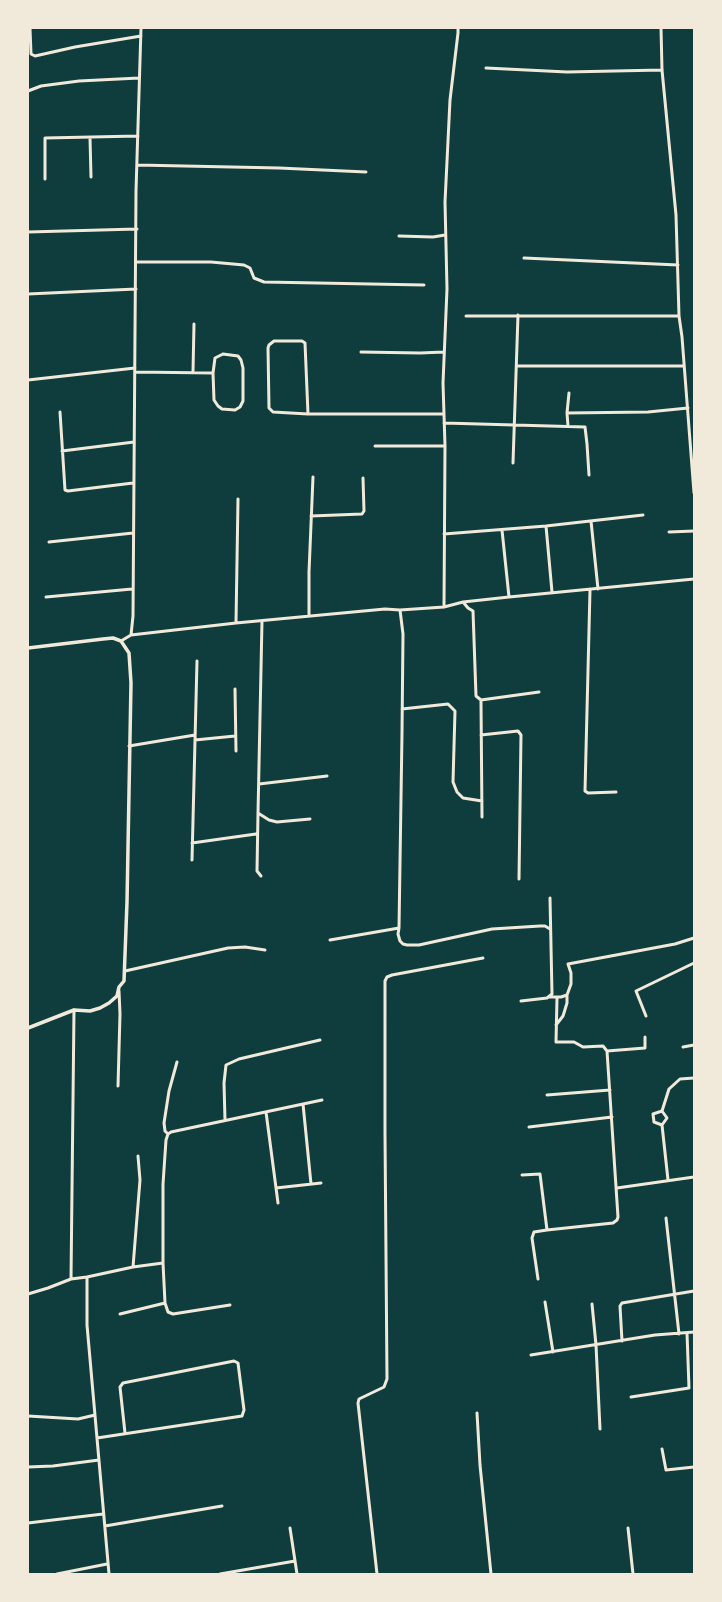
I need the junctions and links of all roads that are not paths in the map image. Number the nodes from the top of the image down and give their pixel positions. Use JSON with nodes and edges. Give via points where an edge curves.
{"nodes":[{"id":1,"x":30,"y":28,"type":"edge"},
{"id":2,"x":141,"y":28,"type":"edge"},
{"id":3,"x":458,"y":28,"type":"edge"},
{"id":4,"x":661,"y":28,"type":"edge"},
{"id":5,"x":141,"y":36,"type":"junction"},
{"id":6,"x":486,"y":68,"type":"dead end"},
{"id":7,"x":662,"y":70,"type":"junction"},
{"id":8,"x":139,"y":78,"type":"junction"},
{"id":9,"x":28,"y":91,"type":"edge"},
{"id":10,"x":138,"y":136,"type":"junction"},
{"id":11,"x":90,"y":138,"type":"junction"},
{"id":12,"x":137,"y":165,"type":"junction"},
{"id":13,"x":366,"y":172,"type":"dead end"},
{"id":14,"x":91,"y":177,"type":"dead end"},
{"id":15,"x":45,"y":179,"type":"dead end"},
{"id":16,"x":137,"y":229,"type":"junction"},
{"id":17,"x":28,"y":232,"type":"edge"},
{"id":18,"x":446,"y":235,"type":"junction"},
{"id":19,"x":399,"y":236,"type":"dead end"},
{"id":20,"x":524,"y":258,"type":"dead end"},
{"id":21,"x":136,"y":262,"type":"junction"},
{"id":22,"x":678,"y":265,"type":"junction"},
{"id":23,"x":424,"y":285,"type":"dead end"},
{"id":24,"x":136,"y":288,"type":"junction"},
{"id":25,"x":28,"y":294,"type":"edge"},
{"id":26,"x":518,"y":315,"type":"junction"},
{"id":27,"x":466,"y":316,"type":"dead end"},
{"id":28,"x":679,"y":316,"type":"junction"},
{"id":29,"x":194,"y":324,"type":"dead end"},
{"id":30,"x":362,"y":352,"type":"dead end"},
{"id":31,"x":444,"y":352,"type":"junction"},
{"id":32,"x":517,"y":366,"type":"junction"},
{"id":33,"x":684,"y":366,"type":"junction"},
{"id":34,"x":135,"y":370,"type":"junction"},
{"id":35,"x":193,"y":372,"type":"junction"},
{"id":36,"x":213,"y":373,"type":"junction"},
{"id":37,"x":28,"y":380,"type":"edge"},
{"id":38,"x":569,"y":393,"type":"dead end"},
{"id":39,"x":688,"y":408,"type":"junction"},
{"id":40,"x":60,"y":412,"type":"dead end"},
{"id":41,"x":567,"y":413,"type":"junction"},
{"id":42,"x":308,"y":414,"type":"junction"},
{"id":43,"x":443,"y":414,"type":"junction"},
{"id":44,"x":694,"y":414,"type":"edge"},
{"id":45,"x":689,"y":415,"type":"junction"},
{"id":46,"x":444,"y":423,"type":"junction"},
{"id":47,"x":514,"y":426,"type":"junction"},
{"id":48,"x":568,"y":426,"type":"junction"},
{"id":49,"x":134,"y":442,"type":"junction"},
{"id":50,"x":690,"y":442,"type":"junction"},
{"id":51,"x":694,"y":442,"type":"edge"},
{"id":52,"x":375,"y":446,"type":"dead end"},
{"id":53,"x":445,"y":446,"type":"junction"},
{"id":54,"x":62,"y":451,"type":"junction"},
{"id":55,"x":513,"y":463,"type":"dead end"},
{"id":56,"x":693,"y":466,"type":"edge"},
{"id":57,"x":589,"y":474,"type":"dead end"},
{"id":58,"x":314,"y":477,"type":"dead end"},
{"id":59,"x":363,"y":478,"type":"dead end"},
{"id":60,"x":133,"y":483,"type":"junction"},
{"id":61,"x":694,"y":493,"type":"edge"},
{"id":62,"x":238,"y":499,"type":"dead end"},
{"id":63,"x":310,"y":516,"type":"junction"},
{"id":64,"x":643,"y":516,"type":"dead end"},
{"id":65,"x":591,"y":521,"type":"junction"},
{"id":66,"x":546,"y":526,"type":"junction"},
{"id":67,"x":502,"y":530,"type":"junction"},
{"id":68,"x":694,"y":531,"type":"edge"},
{"id":69,"x":669,"y":532,"type":"dead end"},
{"id":70,"x":133,"y":533,"type":"junction"},
{"id":71,"x":444,"y":534,"type":"junction"},
{"id":72,"x":49,"y":542,"type":"dead end"},
{"id":73,"x":694,"y":579,"type":"edge"},
{"id":74,"x":132,"y":589,"type":"junction"},
{"id":75,"x":598,"y":589,"type":"junction"},
{"id":76,"x":590,"y":590,"type":"junction"},
{"id":77,"x":552,"y":592,"type":"junction"},
{"id":78,"x":46,"y":597,"type":"dead end"},
{"id":79,"x":509,"y":597,"type":"junction"},
{"id":80,"x":463,"y":602,"type":"junction"},
{"id":81,"x":444,"y":607,"type":"junction"},
{"id":82,"x":400,"y":610,"type":"junction"},
{"id":83,"x":309,"y":616,"type":"junction"},
{"id":84,"x":262,"y":621,"type":"junction"},
{"id":85,"x":236,"y":623,"type":"junction"},
{"id":86,"x":131,"y":635,"type":"junction"},
{"id":87,"x":121,"y":641,"type":"junction"},
{"id":88,"x":28,"y":648,"type":"edge"},
{"id":89,"x":197,"y":661,"type":"dead end"},
{"id":90,"x":235,"y":689,"type":"dead end"},
{"id":91,"x":539,"y":692,"type":"dead end"},
{"id":92,"x":480,"y":700,"type":"junction"},
{"id":93,"x":402,"y":709,"type":"junction"},
{"id":94,"x":195,"y":735,"type":"junction"},
{"id":95,"x":481,"y":735,"type":"junction"},
{"id":96,"x":235,"y":736,"type":"junction"},
{"id":97,"x":195,"y":740,"type":"junction"},
{"id":98,"x":129,"y":746,"type":"junction"},
{"id":99,"x":236,"y":751,"type":"dead end"},
{"id":100,"x":327,"y":776,"type":"dead end"},
{"id":101,"x":259,"y":784,"type":"junction"},
{"id":102,"x":616,"y":792,"type":"dead end"},
{"id":103,"x":482,"y":801,"type":"junction"},
{"id":104,"x":258,"y":813,"type":"junction"},
{"id":105,"x":482,"y":817,"type":"dead end"},
{"id":106,"x":310,"y":819,"type":"dead end"},
{"id":107,"x":256,"y":834,"type":"junction"},
{"id":108,"x":192,"y":843,"type":"junction"},
{"id":109,"x":192,"y":860,"type":"dead end"},
{"id":110,"x":261,"y":876,"type":"dead end"},
{"id":111,"x":519,"y":879,"type":"dead end"},
{"id":112,"x":550,"y":898,"type":"dead end"},
{"id":113,"x":399,"y":928,"type":"junction"},
{"id":114,"x":550,"y":929,"type":"junction"},
{"id":115,"x":694,"y":938,"type":"edge"},
{"id":116,"x":330,"y":940,"type":"dead end"},
{"id":117,"x":265,"y":950,"type":"dead end"},
{"id":118,"x":483,"y":958,"type":"dead end"},
{"id":119,"x":694,"y":963,"type":"edge"},
{"id":120,"x":125,"y":971,"type":"junction"},
{"id":121,"x":119,"y":987,"type":"junction"},
{"id":122,"x":567,"y":995,"type":"junction"},
{"id":123,"x":550,"y":997,"type":"junction"},
{"id":124,"x":557,"y":998,"type":"junction"},
{"id":125,"x":521,"y":1000,"type":"dead end"},
{"id":126,"x":74,"y":1010,"type":"junction"},
{"id":127,"x":646,"y":1016,"type":"dead end"},
{"id":128,"x":556,"y":1025,"type":"junction"},
{"id":129,"x":28,"y":1028,"type":"edge"},
{"id":130,"x":645,"y":1037,"type":"dead end"},
{"id":131,"x":320,"y":1040,"type":"dead end"},
{"id":132,"x":694,"y":1045,"type":"edge"},
{"id":133,"x":683,"y":1046,"type":"dead end"},
{"id":134,"x":607,"y":1051,"type":"junction"},
{"id":135,"x":177,"y":1062,"type":"dead end"},
{"id":136,"x":694,"y":1078,"type":"edge"},
{"id":137,"x":118,"y":1086,"type":"dead end"},
{"id":138,"x":610,"y":1090,"type":"junction"},
{"id":139,"x":547,"y":1095,"type":"dead end"},
{"id":140,"x":322,"y":1100,"type":"dead end"},
{"id":141,"x":303,"y":1104,"type":"junction"},
{"id":142,"x":662,"y":1111,"type":"junction"},
{"id":143,"x":266,"y":1112,"type":"junction"},
{"id":144,"x":612,"y":1116,"type":"junction"},
{"id":145,"x":225,"y":1120,"type":"junction"},
{"id":146,"x":662,"y":1125,"type":"junction"},
{"id":147,"x":529,"y":1126,"type":"dead end"},
{"id":148,"x":168,"y":1134,"type":"junction"},
{"id":149,"x":138,"y":1156,"type":"dead end"},
{"id":150,"x":522,"y":1175,"type":"dead end"},
{"id":151,"x":694,"y":1177,"type":"edge"},
{"id":152,"x":668,"y":1180,"type":"junction"},
{"id":153,"x":321,"y":1183,"type":"dead end"},
{"id":154,"x":311,"y":1184,"type":"junction"},
{"id":155,"x":276,"y":1188,"type":"junction"},
{"id":156,"x":616,"y":1188,"type":"junction"},
{"id":157,"x":278,"y":1203,"type":"dead end"},
{"id":158,"x":666,"y":1218,"type":"dead end"},
{"id":159,"x":547,"y":1230,"type":"junction"},
{"id":160,"x":163,"y":1263,"type":"junction"},
{"id":161,"x":133,"y":1267,"type":"junction"},
{"id":162,"x":86,"y":1277,"type":"junction"},
{"id":163,"x":71,"y":1279,"type":"junction"},
{"id":164,"x":538,"y":1279,"type":"dead end"},
{"id":165,"x":694,"y":1291,"type":"edge"},
{"id":166,"x":28,"y":1294,"type":"edge"},
{"id":167,"x":675,"y":1294,"type":"junction"},
{"id":168,"x":545,"y":1302,"type":"dead end"},
{"id":169,"x":165,"y":1303,"type":"junction"},
{"id":170,"x":592,"y":1304,"type":"dead end"},
{"id":171,"x":230,"y":1305,"type":"dead end"},
{"id":172,"x":120,"y":1314,"type":"dead end"},
{"id":173,"x":694,"y":1332,"type":"edge"},
{"id":174,"x":687,"y":1333,"type":"junction"},
{"id":175,"x":679,"y":1334,"type":"junction"},
{"id":176,"x":622,"y":1341,"type":"junction"},
{"id":177,"x":596,"y":1345,"type":"junction"},
{"id":178,"x":553,"y":1352,"type":"junction"},
{"id":179,"x":531,"y":1355,"type":"dead end"},
{"id":180,"x":631,"y":1397,"type":"dead end"},
{"id":181,"x":477,"y":1412,"type":"dead end"},
{"id":182,"x":95,"y":1415,"type":"junction"},
{"id":183,"x":28,"y":1416,"type":"edge"},
{"id":184,"x":600,"y":1428,"type":"dead end"},
{"id":185,"x":125,"y":1433,"type":"junction"},
{"id":186,"x":97,"y":1438,"type":"junction"},
{"id":187,"x":662,"y":1449,"type":"dead end"},
{"id":188,"x":100,"y":1460,"type":"junction"},
{"id":189,"x":28,"y":1467,"type":"edge"},
{"id":190,"x":694,"y":1467,"type":"edge"},
{"id":191,"x":222,"y":1506,"type":"dead end"},
{"id":192,"x":103,"y":1514,"type":"junction"},
{"id":193,"x":28,"y":1523,"type":"edge"},
{"id":194,"x":105,"y":1526,"type":"junction"},
{"id":195,"x":290,"y":1528,"type":"dead end"},
{"id":196,"x":628,"y":1528,"type":"dead end"},
{"id":197,"x":295,"y":1561,"type":"junction"},
{"id":198,"x":107,"y":1564,"type":"junction"},
{"id":199,"x":57,"y":1574,"type":"edge"},
{"id":200,"x":109,"y":1574,"type":"edge"},
{"id":201,"x":220,"y":1574,"type":"edge"},
{"id":202,"x":297,"y":1574,"type":"edge"},
{"id":203,"x":377,"y":1574,"type":"edge"},
{"id":204,"x":491,"y":1574,"type":"edge"},
{"id":205,"x":633,"y":1574,"type":"edge"}],
"edges":[{"from":1,"to":5,"type":"street","via":[[31,54],[35,56]]},
{"from":2,"to":5,"type":"street"},
{"from":3,"to":18,"type":"street","via":[[450,100],[445,194]]},
{"from":4,"to":7,"type":"street"},
{"from":5,"to":8,"type":"street"},
{"from":6,"to":7,"type":"street","via":[[567,72]]},
{"from":7,"to":22,"type":"street","via":[[676,215]]},
{"from":8,"to":9,"type":"street","via":[[80,81],[41,86]]},
{"from":8,"to":10,"type":"street"},
{"from":10,"to":11,"type":"street"},
{"from":10,"to":12,"type":"street"},
{"from":11,"to":14,"type":"street"},
{"from":11,"to":15,"type":"street","via":[[44,138]]},
{"from":12,"to":13,"type":"street"},
{"from":12,"to":16,"type":"street"},
{"from":16,"to":17,"type":"street"},
{"from":16,"to":21,"type":"street"},
{"from":18,"to":19,"type":"street"},
{"from":18,"to":31,"type":"street"},
{"from":20,"to":22,"type":"street"},
{"from":21,"to":23,"type":"street","via":[[211,262],[244,265],[250,268],[254,278],[264,282]]},
{"from":21,"to":24,"type":"street"},
{"from":22,"to":28,"type":"street"},
{"from":24,"to":25,"type":"street"},
{"from":24,"to":34,"type":"street"},
{"from":26,"to":27,"type":"street"},
{"from":26,"to":28,"type":"street"},
{"from":26,"to":32,"type":"street"},
{"from":28,"to":33,"type":"street"},
{"from":29,"to":35,"type":"street"},
{"from":30,"to":31,"type":"street"},
{"from":31,"to":43,"type":"street"},
{"from":32,"to":33,"type":"street"},
{"from":32,"to":47,"type":"street"},
{"from":33,"to":39,"type":"street"},
{"from":34,"to":35,"type":"street"},
{"from":34,"to":37,"type":"street"},
{"from":34,"to":49,"type":"street"},
{"from":35,"to":36,"type":"street"},
{"from":36,"to":36,"type":"street","via":[[215,358],[218,355],[238,356],[243,368],[243,402],[240,407],[235,410],[222,409],[218,406],[214,400]]},
{"from":38,"to":41,"type":"street"},
{"from":39,"to":41,"type":"street","via":[[648,412]]},
{"from":39,"to":45,"type":"street"},
{"from":40,"to":54,"type":"street"},
{"from":41,"to":48,"type":"street"},
{"from":42,"to":42,"type":"street","via":[[275,413],[269,408],[268,348],[274,341],[306,343]]},
{"from":42,"to":43,"type":"street"},
{"from":43,"to":46,"type":"street"},
{"from":44,"to":45,"type":"street"},
{"from":45,"to":50,"type":"street"},
{"from":46,"to":47,"type":"street"},
{"from":46,"to":53,"type":"street"},
{"from":47,"to":48,"type":"street"},
{"from":47,"to":55,"type":"street"},
{"from":48,"to":57,"type":"street","via":[[585,427]]},
{"from":49,"to":54,"type":"street"},
{"from":49,"to":60,"type":"street"},
{"from":50,"to":51,"type":"street"},
{"from":50,"to":56,"type":"street"},
{"from":52,"to":53,"type":"street"},
{"from":53,"to":71,"type":"street"},
{"from":54,"to":60,"type":"street","via":[[65,490]]},
{"from":56,"to":61,"type":"street"},
{"from":58,"to":63,"type":"street"},
{"from":59,"to":63,"type":"street","via":[[362,514]]},
{"from":60,"to":70,"type":"street"},
{"from":62,"to":85,"type":"street"},
{"from":63,"to":83,"type":"street"},
{"from":64,"to":65,"type":"street"},
{"from":65,"to":66,"type":"street"},
{"from":65,"to":75,"type":"street"},
{"from":66,"to":67,"type":"street"},
{"from":66,"to":77,"type":"street"},
{"from":67,"to":71,"type":"street"},
{"from":67,"to":79,"type":"street"},
{"from":68,"to":69,"type":"street"},
{"from":70,"to":72,"type":"street"},
{"from":70,"to":74,"type":"street"},
{"from":71,"to":81,"type":"street"},
{"from":73,"to":75,"type":"street"},
{"from":74,"to":78,"type":"street"},
{"from":74,"to":86,"type":"street"},
{"from":75,"to":76,"type":"street"},
{"from":76,"to":77,"type":"street"},
{"from":76,"to":102,"type":"street","via":[[585,791]]},
{"from":77,"to":79,"type":"street"},
{"from":79,"to":80,"type":"street"},
{"from":80,"to":81,"type":"street"},
{"from":80,"to":92,"type":"street","via":[[473,611],[476,696]]},
{"from":81,"to":82,"type":"street"},
{"from":82,"to":83,"type":"street"},
{"from":82,"to":93,"type":"street"},
{"from":83,"to":84,"type":"street"},
{"from":84,"to":85,"type":"street"},
{"from":84,"to":101,"type":"street"},
{"from":85,"to":86,"type":"street"},
{"from":86,"to":87,"type":"street"},
{"from":87,"to":88,"type":"street","via":[[113,638]]},
{"from":87,"to":98,"type":"street","via":[[129,653]]},
{"from":89,"to":94,"type":"street"},
{"from":90,"to":96,"type":"street"},
{"from":91,"to":92,"type":"street"},
{"from":92,"to":95,"type":"street"},
{"from":93,"to":103,"type":"street","via":[[448,704],[455,711],[453,782],[463,798]]},
{"from":93,"to":113,"type":"street"},
{"from":94,"to":97,"type":"street"},
{"from":94,"to":98,"type":"street"},
{"from":95,"to":103,"type":"street"},
{"from":95,"to":111,"type":"street","via":[[518,731],[521,735]]},
{"from":96,"to":97,"type":"street"},
{"from":96,"to":99,"type":"street"},
{"from":97,"to":108,"type":"street"},
{"from":98,"to":120,"type":"street"},
{"from":100,"to":101,"type":"street"},
{"from":101,"to":104,"type":"street"},
{"from":103,"to":105,"type":"street"},
{"from":104,"to":106,"type":"street","via":[[277,822]]},
{"from":104,"to":107,"type":"street"},
{"from":107,"to":108,"type":"street"},
{"from":107,"to":110,"type":"street","via":[[257,871]]},
{"from":108,"to":109,"type":"street"},
{"from":112,"to":114,"type":"street"},
{"from":113,"to":114,"type":"street","via":[[400,941],[407,945],[492,929],[540,926]]},
{"from":113,"to":116,"type":"street"},
{"from":114,"to":123,"type":"street"},
{"from":115,"to":122,"type":"street","via":[[675,944],[568,964],[571,973]]},
{"from":117,"to":120,"type":"street","via":[[228,948]]},
{"from":118,"to":203,"type":"street","via":[[392,975],[385,981],[387,1379],[384,1387],[359,1399],[358,1403]]},
{"from":119,"to":127,"type":"street","via":[[636,991]]},
{"from":120,"to":121,"type":"street","via":[[124,981]]},
{"from":121,"to":126,"type":"street","via":[[116,996],[104,1006],[90,1011]]},
{"from":121,"to":137,"type":"street"},
{"from":122,"to":124,"type":"street"},
{"from":122,"to":128,"type":"street","via":[[563,1016]]},
{"from":123,"to":124,"type":"street"},
{"from":123,"to":125,"type":"street"},
{"from":124,"to":128,"type":"street"},
{"from":126,"to":129,"type":"street"},
{"from":126,"to":163,"type":"street"},
{"from":128,"to":134,"type":"street","via":[[556,1042],[574,1042],[582,1047],[603,1046]]},
{"from":130,"to":134,"type":"street","via":[[645,1048]]},
{"from":131,"to":145,"type":"street","via":[[239,1059],[226,1065]]},
{"from":132,"to":133,"type":"street"},
{"from":134,"to":138,"type":"street"},
{"from":135,"to":148,"type":"street","via":[[164,1122]]},
{"from":136,"to":142,"type":"street","via":[[680,1079],[669,1089]]},
{"from":138,"to":139,"type":"street"},
{"from":138,"to":144,"type":"street"},
{"from":140,"to":141,"type":"street"},
{"from":141,"to":143,"type":"street"},
{"from":141,"to":154,"type":"street"},
{"from":142,"to":146,"type":"street","via":[[667,1118]]},
{"from":142,"to":146,"type":"street","via":[[653,1114],[654,1122]]},
{"from":143,"to":145,"type":"street"},
{"from":143,"to":155,"type":"street"},
{"from":144,"to":147,"type":"street"},
{"from":144,"to":156,"type":"street"},
{"from":145,"to":148,"type":"street"},
{"from":146,"to":152,"type":"street"},
{"from":148,"to":160,"type":"street","via":[[163,1184]]},
{"from":149,"to":161,"type":"street","via":[[140,1180]]},
{"from":150,"to":159,"type":"street","via":[[540,1174]]},
{"from":151,"to":152,"type":"street"},
{"from":152,"to":156,"type":"street"},
{"from":153,"to":154,"type":"street"},
{"from":154,"to":155,"type":"street"},
{"from":155,"to":157,"type":"street"},
{"from":156,"to":159,"type":"street","via":[[618,1217],[615,1222]]},
{"from":158,"to":167,"type":"street"},
{"from":159,"to":164,"type":"street","via":[[534,1232],[532,1238]]},
{"from":160,"to":161,"type":"street"},
{"from":160,"to":169,"type":"street"},
{"from":161,"to":162,"type":"street"},
{"from":162,"to":163,"type":"street"},
{"from":162,"to":182,"type":"street","via":[[87,1325]]},
{"from":163,"to":166,"type":"street"},
{"from":165,"to":167,"type":"street"},
{"from":167,"to":175,"type":"street"},
{"from":167,"to":176,"type":"street","via":[[621,1304]]},
{"from":168,"to":178,"type":"street"},
{"from":169,"to":171,"type":"street","via":[[168,1312],[173,1314]]},
{"from":169,"to":172,"type":"street"},
{"from":170,"to":177,"type":"street"},
{"from":173,"to":174,"type":"street"},
{"from":174,"to":175,"type":"street"},
{"from":174,"to":180,"type":"street","via":[[689,1388]]},
{"from":175,"to":176,"type":"street"},
{"from":176,"to":177,"type":"street"},
{"from":177,"to":178,"type":"street"},
{"from":177,"to":184,"type":"street"},
{"from":178,"to":179,"type":"street"},
{"from":181,"to":204,"type":"street"},
{"from":182,"to":183,"type":"street","via":[[78,1419]]},
{"from":182,"to":186,"type":"street"},
{"from":185,"to":185,"type":"street","via":[[242,1416],[244,1410],[238,1364],[234,1361],[123,1383],[120,1387]]},
{"from":185,"to":186,"type":"street"},
{"from":186,"to":188,"type":"street"},
{"from":187,"to":190,"type":"street","via":[[666,1470]]},
{"from":188,"to":189,"type":"street"},
{"from":188,"to":192,"type":"street"},
{"from":191,"to":194,"type":"street"},
{"from":192,"to":193,"type":"street"},
{"from":192,"to":194,"type":"street"},
{"from":194,"to":198,"type":"street"},
{"from":195,"to":197,"type":"street"},
{"from":196,"to":205,"type":"street"},
{"from":197,"to":201,"type":"street"},
{"from":197,"to":202,"type":"street"},
{"from":198,"to":199,"type":"street"},
{"from":198,"to":200,"type":"street"}]}
